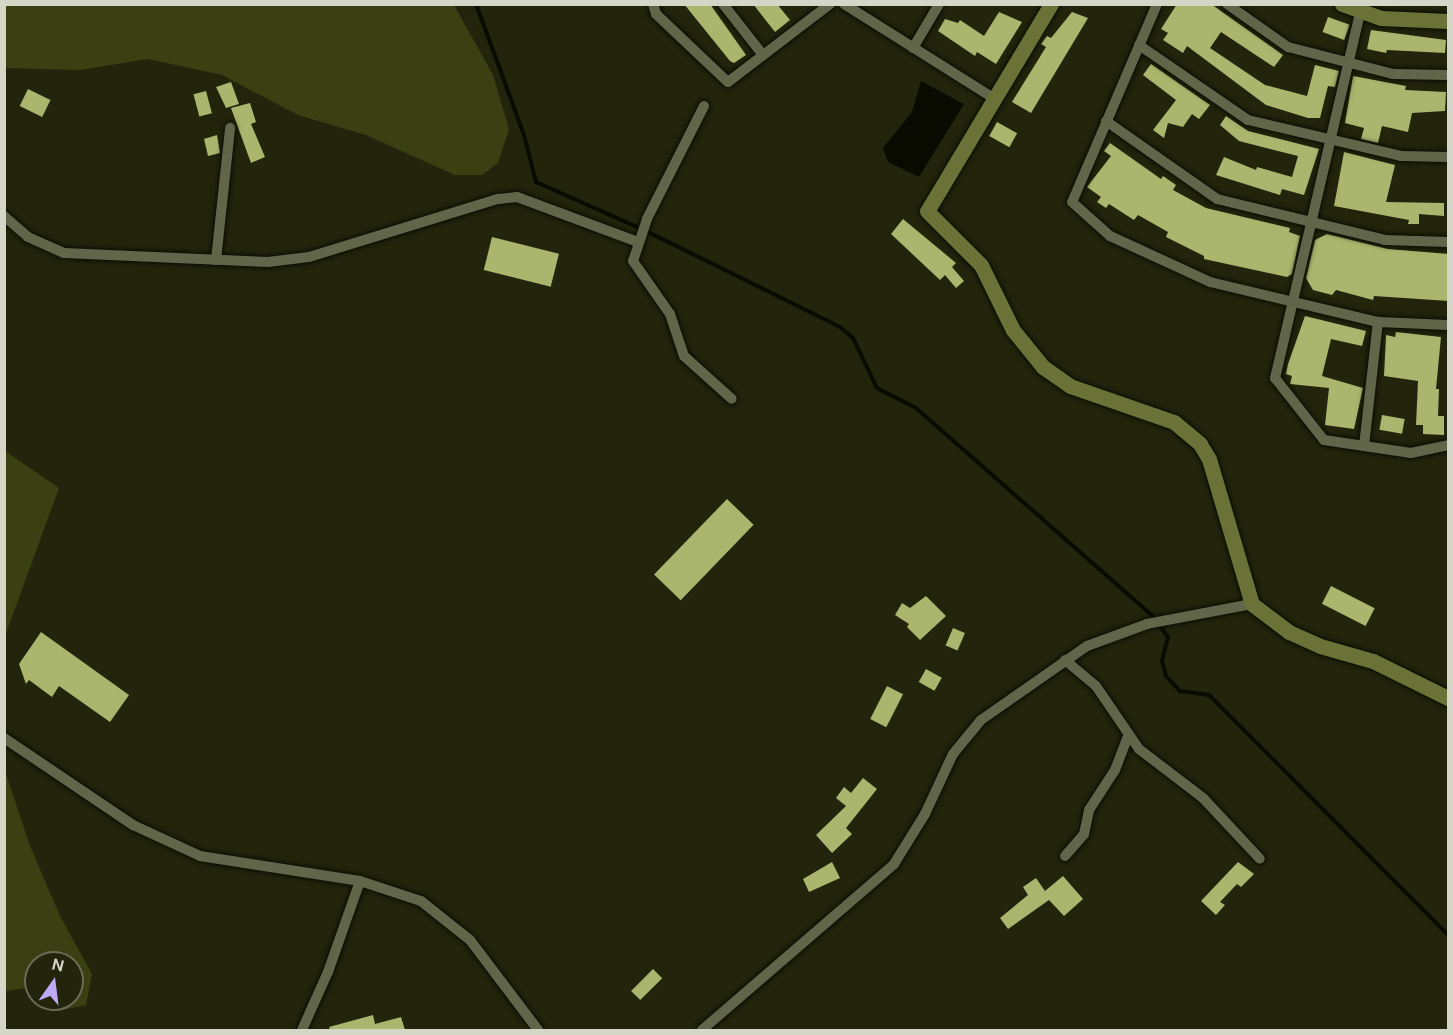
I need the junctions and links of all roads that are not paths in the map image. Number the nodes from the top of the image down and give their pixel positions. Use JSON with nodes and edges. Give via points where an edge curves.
{"nodes":[{"id":1,"x":653,"y":4,"type":"edge"},
{"id":2,"x":723,"y":4,"type":"edge"},
{"id":3,"x":830,"y":4,"type":"edge"},
{"id":4,"x":844,"y":4,"type":"edge"},
{"id":5,"x":939,"y":4,"type":"edge"},
{"id":6,"x":1050,"y":4,"type":"edge"},
{"id":7,"x":1157,"y":4,"type":"edge"},
{"id":8,"x":1227,"y":4,"type":"edge"},
{"id":9,"x":1342,"y":4,"type":"edge"},
{"id":10,"x":1360,"y":13,"type":"junction"},
{"id":11,"x":1449,"y":21,"type":"edge"},
{"id":12,"x":1139,"y":45,"type":"junction"},
{"id":13,"x":913,"y":48,"type":"junction"},
{"id":14,"x":763,"y":56,"type":"junction"},
{"id":15,"x":1349,"y":64,"type":"junction"},
{"id":16,"x":1449,"y":75,"type":"edge"},
{"id":17,"x":993,"y":98,"type":"junction"},
{"id":18,"x":704,"y":106,"type":"dead end"},
{"id":19,"x":1107,"y":121,"type":"junction"},
{"id":20,"x":230,"y":128,"type":"dead end"},
{"id":21,"x":1331,"y":140,"type":"junction"},
{"id":22,"x":1449,"y":157,"type":"edge"},
{"id":23,"x":4,"y":216,"type":"edge"},
{"id":24,"x":1312,"y":222,"type":"junction"},
{"id":25,"x":638,"y":242,"type":"junction"},
{"id":26,"x":1449,"y":242,"type":"edge"},
{"id":27,"x":216,"y":260,"type":"junction"},
{"id":28,"x":1293,"y":303,"type":"junction"},
{"id":29,"x":1378,"y":322,"type":"junction"},
{"id":30,"x":1449,"y":325,"type":"edge"},
{"id":31,"x":732,"y":399,"type":"dead end"},
{"id":32,"x":1449,"y":445,"type":"edge"},
{"id":33,"x":1364,"y":446,"type":"junction"},
{"id":34,"x":1252,"y":604,"type":"junction"},
{"id":35,"x":1065,"y":660,"type":"junction"},
{"id":36,"x":1449,"y":698,"type":"edge"},
{"id":37,"x":1128,"y":736,"type":"junction"},
{"id":38,"x":4,"y":738,"type":"edge"},
{"id":39,"x":1065,"y":856,"type":"dead end"},
{"id":40,"x":1260,"y":859,"type":"dead end"},
{"id":41,"x":360,"y":881,"type":"junction"},
{"id":42,"x":302,"y":1030,"type":"edge"},
{"id":43,"x":538,"y":1030,"type":"edge"},
{"id":44,"x":702,"y":1030,"type":"edge"}],
"edges":[{"from":1,"to":14,"type":"street","via":[[656,14],[728,82]]},
{"from":2,"to":14,"type":"street"},
{"from":3,"to":14,"type":"street"},
{"from":4,"to":13,"type":"street"},
{"from":5,"to":13,"type":"street"},
{"from":6,"to":17,"type":"street"},
{"from":7,"to":12,"type":"street"},
{"from":8,"to":15,"type":"street","via":[[1288,47]]},
{"from":9,"to":10,"type":"street"},
{"from":10,"to":11,"type":"street"},
{"from":10,"to":15,"type":"street"},
{"from":12,"to":19,"type":"street"},
{"from":12,"to":21,"type":"street","via":[[1248,120]]},
{"from":13,"to":17,"type":"street"},
{"from":15,"to":16,"type":"street","via":[[1393,74]]},
{"from":15,"to":21,"type":"street"},
{"from":17,"to":34,"type":"street","via":[[927,211],[981,265],[1013,330],[1043,366],[1070,386],[1174,422],[1200,444],[1209,459]]},
{"from":18,"to":25,"type":"street"},
{"from":19,"to":24,"type":"street","via":[[1217,200]]},
{"from":19,"to":28,"type":"street","via":[[1072,202],[1110,236],[1210,282]]},
{"from":20,"to":27,"type":"street"},
{"from":21,"to":22,"type":"street","via":[[1401,156]]},
{"from":21,"to":24,"type":"street"},
{"from":23,"to":27,"type":"street","via":[[28,237],[64,253]]},
{"from":24,"to":26,"type":"street","via":[[1385,240]]},
{"from":24,"to":28,"type":"street"},
{"from":25,"to":27,"type":"street","via":[[517,197],[498,199],[309,257],[268,262]]},
{"from":25,"to":31,"type":"street","via":[[634,252],[636,270],[670,314],[684,356]]},
{"from":28,"to":29,"type":"street"},
{"from":28,"to":33,"type":"street","via":[[1275,378],[1324,440]]},
{"from":29,"to":30,"type":"street"},
{"from":29,"to":33,"type":"street"},
{"from":32,"to":33,"type":"street","via":[[1412,453]]},
{"from":34,"to":35,"type":"street","via":[[1147,624],[1087,646]]},
{"from":34,"to":36,"type":"street","via":[[1289,632],[1320,646],[1373,661]]},
{"from":35,"to":37,"type":"street","via":[[1096,686]]},
{"from":35,"to":44,"type":"street","via":[[963,737],[925,814],[894,864]]},
{"from":37,"to":39,"type":"street","via":[[1122,758],[1089,810],[1084,834]]},
{"from":37,"to":40,"type":"street","via":[[1203,798]]},
{"from":38,"to":41,"type":"street","via":[[134,825],[200,856]]},
{"from":41,"to":42,"type":"street","via":[[328,972]]},
{"from":41,"to":43,"type":"street","via":[[393,889],[437,912],[470,940]]}]}
